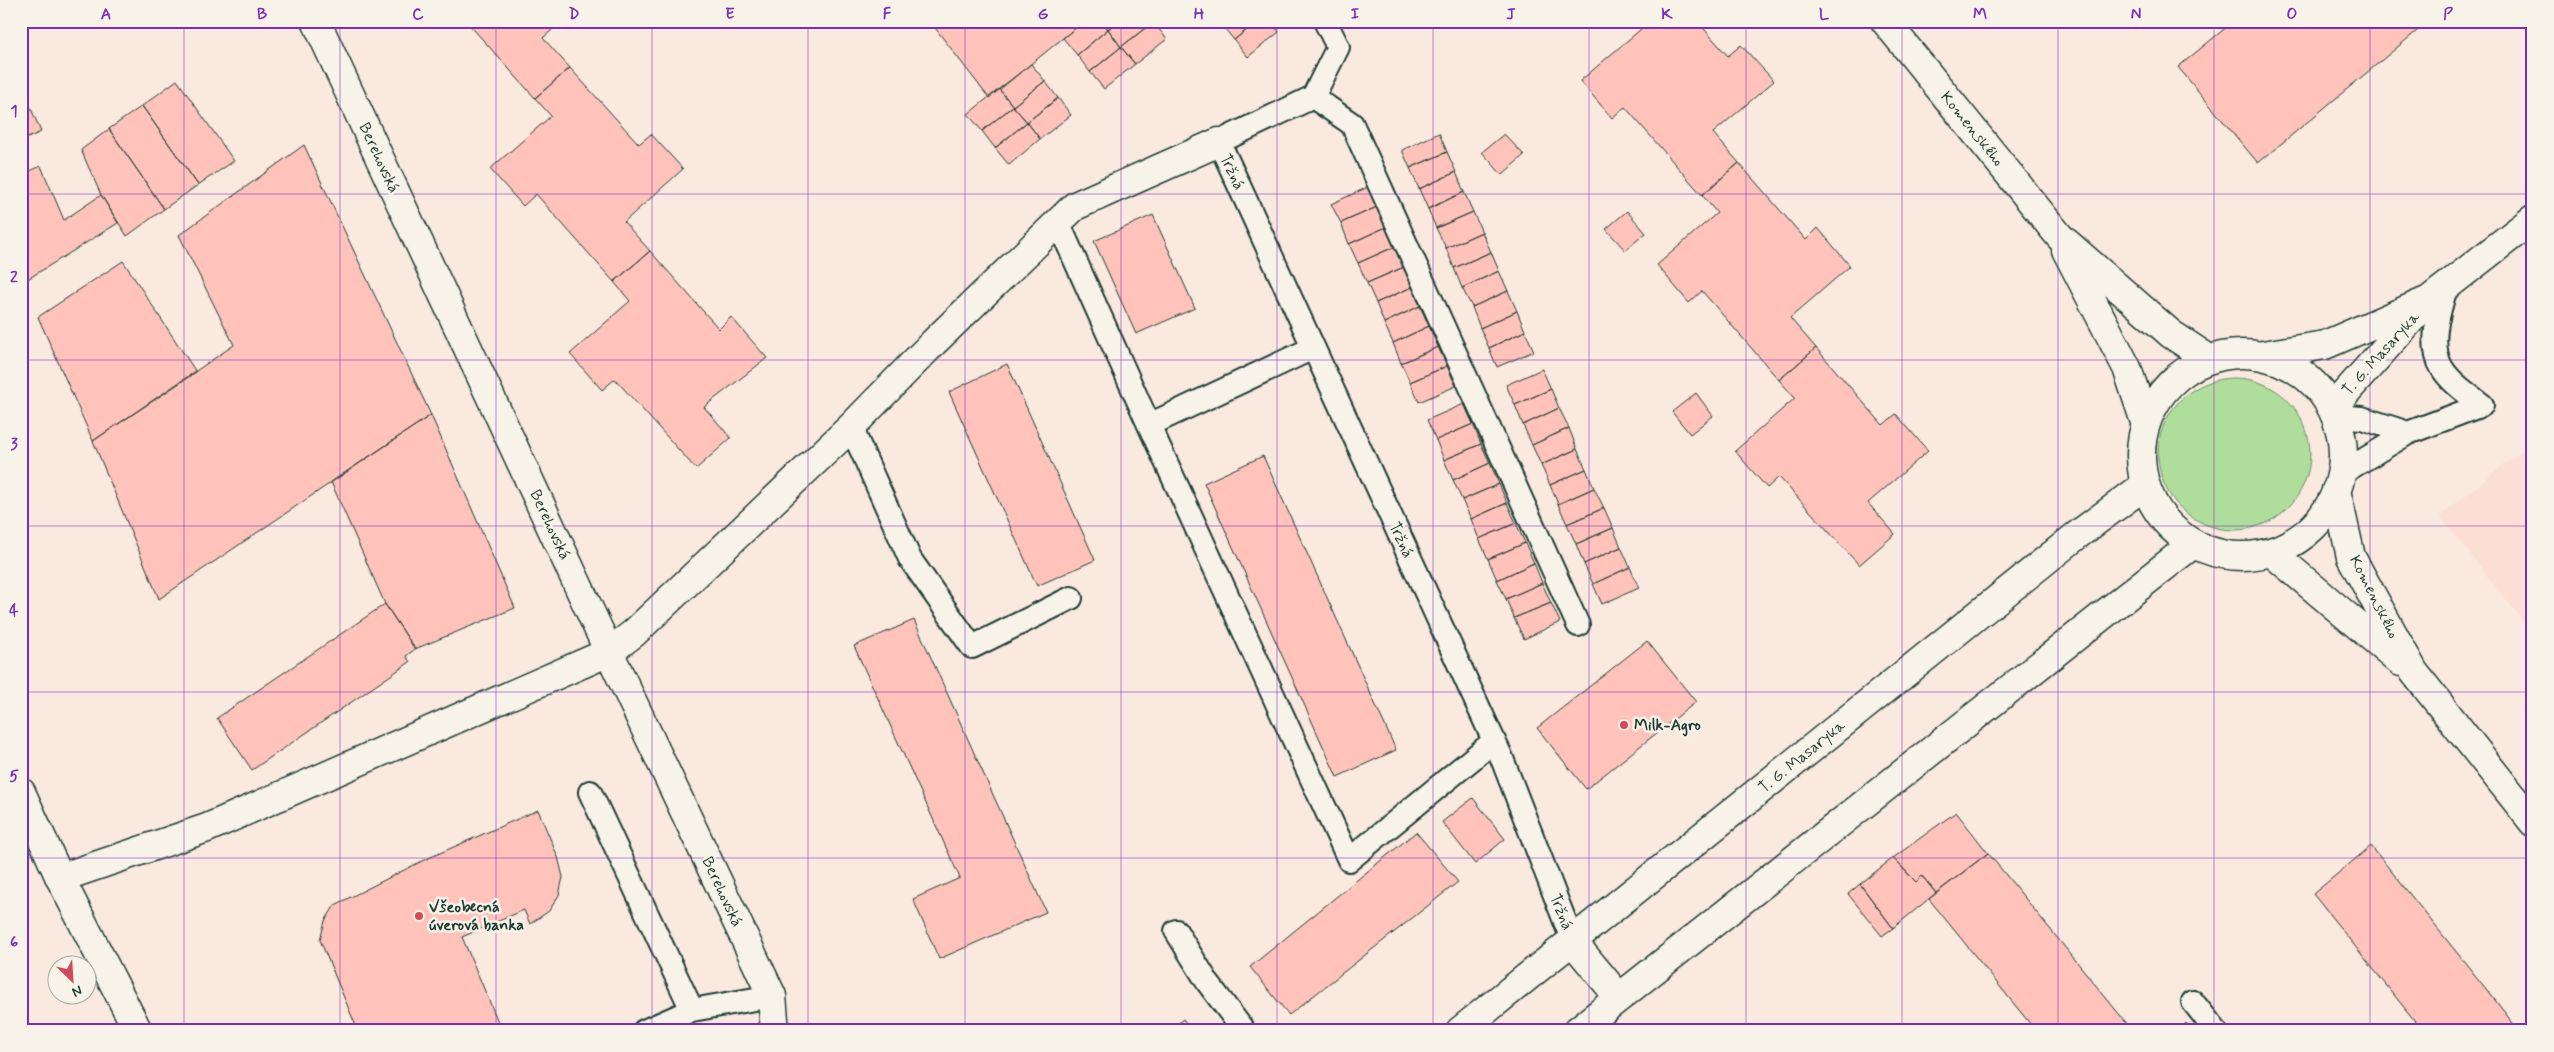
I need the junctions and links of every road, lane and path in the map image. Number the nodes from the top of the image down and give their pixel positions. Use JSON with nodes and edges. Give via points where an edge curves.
{"nodes":[{"id":1,"x":316,"y":21,"type":"edge"},
{"id":2,"x":1326,"y":21,"type":"edge"},
{"id":3,"x":1885,"y":21,"type":"edge"},
{"id":4,"x":1313,"y":97,"type":"junction"},
{"id":5,"x":1219,"y":142,"type":"junction"},
{"id":6,"x":2533,"y":218,"type":"edge"},
{"id":7,"x":1058,"y":222,"type":"junction"},
{"id":8,"x":2060,"y":237,"type":"junction"},
{"id":9,"x":2438,"y":294,"type":"junction"},
{"id":10,"x":1313,"y":348,"type":"junction"},
{"id":11,"x":2262,"y":355,"type":"junction"},
{"id":12,"x":2209,"y":359,"type":"junction"},
{"id":13,"x":2334,"y":412,"type":"junction"},
{"id":14,"x":2145,"y":422,"type":"junction"},
{"id":15,"x":1150,"y":425,"type":"junction"},
{"id":16,"x":851,"y":427,"type":"junction"},
{"id":17,"x":2408,"y":433,"type":"junction"},
{"id":18,"x":2339,"y":482,"type":"junction"},
{"id":19,"x":2145,"y":486,"type":"junction"},
{"id":20,"x":2193,"y":544,"type":"junction"},
{"id":21,"x":2271,"y":552,"type":"junction"},
{"id":22,"x":1071,"y":598,"type":"dead end"},
{"id":23,"x":1578,"y":625,"type":"dead end"},
{"id":24,"x":608,"y":652,"type":"junction"},
{"id":25,"x":2414,"y":672,"type":"junction"},
{"id":26,"x":1494,"y":741,"type":"junction"},
{"id":27,"x":21,"y":792,"type":"edge"},
{"id":28,"x":590,"y":792,"type":"dead end"},
{"id":29,"x":2533,"y":822,"type":"edge"},
{"id":30,"x":60,"y":878,"type":"junction"},
{"id":31,"x":1176,"y":931,"type":"dead end"},
{"id":32,"x":1573,"y":942,"type":"junction"},
{"id":33,"x":772,"y":996,"type":"junction"},
{"id":34,"x":1618,"y":996,"type":"junction"},
{"id":35,"x":2194,"y":1002,"type":"dead end"},
{"id":36,"x":692,"y":1010,"type":"junction"},
{"id":37,"x":138,"y":1031,"type":"edge"},
{"id":38,"x":644,"y":1031,"type":"edge"},
{"id":39,"x":775,"y":1031,"type":"edge"},
{"id":40,"x":1244,"y":1031,"type":"edge"},
{"id":41,"x":1460,"y":1031,"type":"edge"},
{"id":42,"x":1577,"y":1031,"type":"edge"},
{"id":43,"x":2216,"y":1031,"type":"edge"}],
"edges":[{"from":1,"to":24,"type":"street","name":"Berehovská"},
{"from":2,"to":4,"type":"lane","via":[[1338,46]]},
{"from":3,"to":8,"type":"street","name":"Komenského"},
{"from":4,"to":5,"type":"lane"},
{"from":4,"to":23,"type":"lane","via":[[1352,124]]},
{"from":5,"to":7,"type":"street","via":[[1075,206]]},
{"from":5,"to":10,"type":"lane","name":"Tržná"},
{"from":6,"to":9,"type":"street","name":"T. G. Masaryka"},
{"from":7,"to":15,"type":"lane"},
{"from":7,"to":16,"type":"street"},
{"from":8,"to":12,"type":"street","name":"Komenského","via":[[2171,334]]},
{"from":8,"to":14,"type":"street","name":"Komenského","via":[[2128,368]]},
{"from":9,"to":11,"type":"street","name":"T. G. Masaryka","via":[[2325,345]]},
{"from":9,"to":13,"type":"street","name":"T. G. Masaryka"},
{"from":9,"to":17,"type":"lane","via":[[2435,342],[2441,367],[2482,405]]},
{"from":10,"to":15,"type":"lane"},
{"from":10,"to":26,"type":"lane","name":"Tržná"},
{"from":11,"to":12,"type":"street","via":[[2236,354]]},
{"from":11,"to":13,"type":"street","via":[[2287,364],[2308,378]]},
{"from":12,"to":14,"type":"street","via":[[2182,372],[2170,383],[2151,408]]},
{"from":13,"to":17,"type":"lane"},
{"from":13,"to":18,"type":"street","name":"Komenského","via":[[2343,454]]},
{"from":14,"to":19,"type":"street","via":[[2141,443]]},
{"from":15,"to":26,"type":"lane","via":[[1349,860]]},
{"from":16,"to":22,"type":"lane","via":[[910,559],[972,647]]},
{"from":16,"to":24,"type":"street","via":[[634,633]]},
{"from":17,"to":18,"type":"lane"},
{"from":18,"to":21,"type":"street","via":[[2316,524],[2295,541]]},
{"from":18,"to":25,"type":"street","name":"Komenského","via":[[2351,557]]},
{"from":19,"to":20,"type":"street","via":[[2156,509],[2172,528]]},
{"from":19,"to":32,"type":"street","name":"T. G. Masaryka","via":[[2076,536]]},
{"from":20,"to":21,"type":"street","via":[[2231,556]]},
{"from":20,"to":34,"type":"street"},
{"from":21,"to":25,"type":"street","name":"Komenského"},
{"from":24,"to":30,"type":"street","via":[[207,828]]},
{"from":24,"to":33,"type":"street","name":"Berehovská"},
{"from":25,"to":29,"type":"street","name":"Komenského"},
{"from":26,"to":32,"type":"lane","name":"Tržná"},
{"from":27,"to":30,"type":"street"},
{"from":28,"to":36,"type":"lane"},
{"from":30,"to":37,"type":"street"},
{"from":31,"to":40,"type":"lane","via":[[1208,983]]},
{"from":32,"to":34,"type":"street"},
{"from":32,"to":41,"type":"street","name":"T. G. Masaryka"},
{"from":33,"to":36,"type":"lane"},
{"from":33,"to":39,"type":"street","name":"Berehovská"},
{"from":34,"to":42,"type":"street"},
{"from":35,"to":43,"type":"lane"},
{"from":36,"to":38,"type":"lane"}]}
